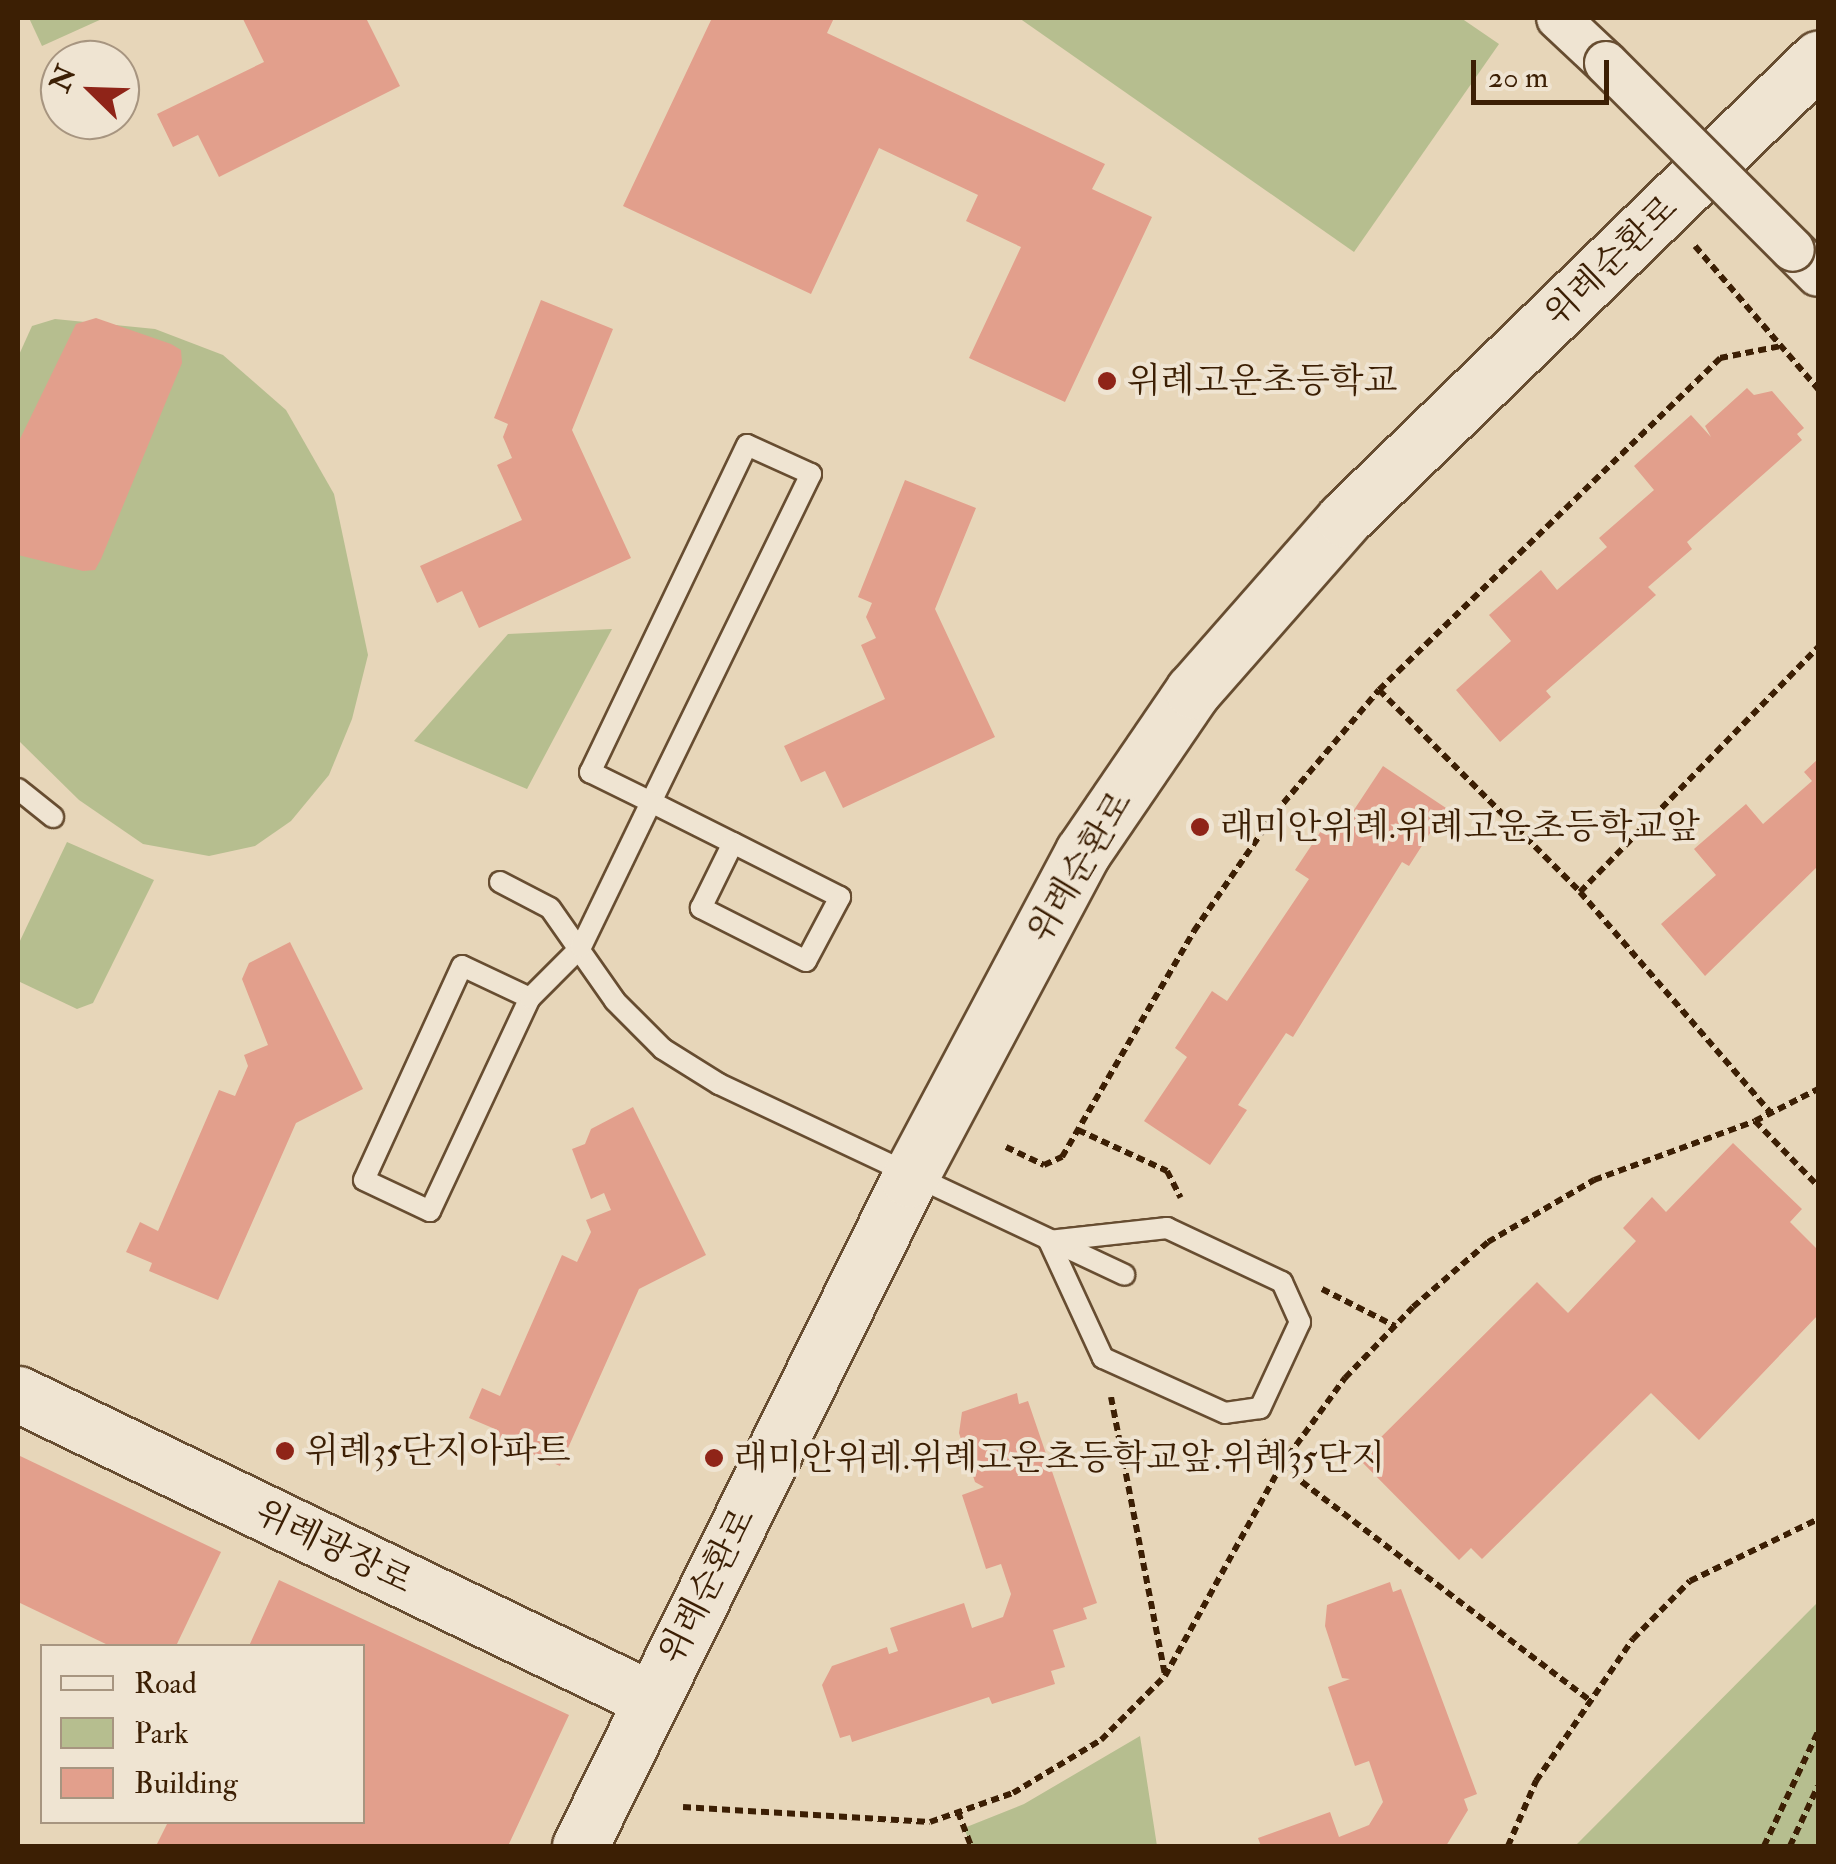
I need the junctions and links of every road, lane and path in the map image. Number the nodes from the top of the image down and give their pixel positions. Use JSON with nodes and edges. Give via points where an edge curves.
{"nodes":[{"id":1,"x":1558,"y":18,"type":"edge"},
{"id":2,"x":1818,"y":59,"type":"edge"},
{"id":3,"x":1663,"y":210,"type":"junction"},
{"id":4,"x":1806,"y":263,"type":"edge"},
{"id":5,"x":1781,"y":346,"type":"junction"},
{"id":6,"x":1818,"y":389,"type":"edge"},
{"id":7,"x":1818,"y":647,"type":"edge"},
{"id":8,"x":1378,"y":690,"type":"junction"},
{"id":9,"x":18,"y":790,"type":"edge"},
{"id":10,"x":651,"y":802,"type":"junction"},
{"id":11,"x":53,"y":818,"type":"dead end"},
{"id":12,"x":733,"y":843,"type":"junction"},
{"id":13,"x":500,"y":882,"type":"dead end"},
{"id":14,"x":1580,"y":892,"type":"junction"},
{"id":15,"x":581,"y":947,"type":"junction"},
{"id":16,"x":530,"y":998,"type":"junction"},
{"id":17,"x":1818,"y":1089,"type":"edge"},
{"id":18,"x":1771,"y":1113,"type":"junction"},
{"id":19,"x":1754,"y":1121,"type":"junction"},
{"id":20,"x":1006,"y":1147,"type":"dead end"},
{"id":21,"x":909,"y":1179,"type":"junction"},
{"id":22,"x":1818,"y":1186,"type":"edge"},
{"id":23,"x":1049,"y":1241,"type":"junction"},
{"id":24,"x":1124,"y":1275,"type":"dead end"},
{"id":25,"x":1103,"y":1358,"type":"junction"},
{"id":26,"x":18,"y":1394,"type":"edge"},
{"id":27,"x":1280,"y":1466,"type":"junction"},
{"id":28,"x":1818,"y":1519,"type":"edge"},
{"id":29,"x":1165,"y":1676,"type":"junction"},
{"id":30,"x":650,"y":1700,"type":"junction"},
{"id":31,"x":1591,"y":1701,"type":"junction"},
{"id":32,"x":1818,"y":1732,"type":"edge"},
{"id":33,"x":1818,"y":1786,"type":"edge"},
{"id":34,"x":683,"y":1807,"type":"dead end"},
{"id":35,"x":958,"y":1812,"type":"junction"},
{"id":36,"x":580,"y":1846,"type":"edge"},
{"id":37,"x":971,"y":1846,"type":"edge"},
{"id":38,"x":1508,"y":1846,"type":"edge"},
{"id":39,"x":1764,"y":1846,"type":"edge"},
{"id":40,"x":1790,"y":1846,"type":"edge"}],
"edges":[{"from":1,"to":4,"type":"street","bridge":true},
{"from":2,"to":3,"type":"street","name":"위례순환로"},
{"from":3,"to":5,"type":"path"},
{"from":3,"to":21,"type":"street","name":"위례순환로","via":[[1344,519],[1193,691],[1083,852]]},
{"from":5,"to":6,"type":"path"},
{"from":5,"to":8,"type":"path","via":[[1720,358]]},
{"from":7,"to":14,"type":"path"},
{"from":8,"to":14,"type":"path"},
{"from":8,"to":20,"type":"path","via":[[1275,813],[1214,901],[1062,1157],[1044,1165]]},
{"from":9,"to":11,"type":"lane"},
{"from":10,"to":10,"type":"lane","via":[[811,474],[747,445],[590,772]]},
{"from":10,"to":12,"type":"lane"},
{"from":10,"to":15,"type":"lane"},
{"from":12,"to":12,"type":"lane","via":[[840,896],[806,961],[701,908]]},
{"from":13,"to":15,"type":"lane","via":[[550,908]]},
{"from":14,"to":18,"type":"path"},
{"from":15,"to":16,"type":"lane"},
{"from":15,"to":21,"type":"lane","via":[[615,1000],[663,1048],[719,1084]]},
{"from":16,"to":16,"type":"lane","via":[[430,1211],[364,1180],[462,966]]},
{"from":17,"to":18,"type":"path"},
{"from":18,"to":19,"type":"path"},
{"from":19,"to":22,"type":"path"},
{"from":19,"to":27,"type":"path","via":[[1594,1180],[1488,1242],[1345,1378]]},
{"from":21,"to":23,"type":"lane"},
{"from":21,"to":30,"type":"street","name":"위례순환로"},
{"from":23,"to":24,"type":"lane"},
{"from":23,"to":25,"type":"lane"},
{"from":23,"to":25,"type":"lane","via":[[1167,1228],[1282,1282],[1300,1322],[1260,1408],[1225,1414]]},
{"from":25,"to":29,"type":"path"},
{"from":26,"to":30,"type":"street","name":"위례광장로"},
{"from":27,"to":29,"type":"path"},
{"from":27,"to":31,"type":"path"},
{"from":28,"to":31,"type":"path","via":[[1690,1581],[1633,1639]]},
{"from":29,"to":35,"type":"path","via":[[1101,1740],[1013,1794]]},
{"from":30,"to":36,"type":"street","name":"위례순환로"},
{"from":31,"to":38,"type":"path","via":[[1536,1781]]},
{"from":32,"to":39,"type":"path"},
{"from":33,"to":40,"type":"path"},
{"from":34,"to":35,"type":"path","via":[[930,1822]]},
{"from":35,"to":37,"type":"path"}]}
